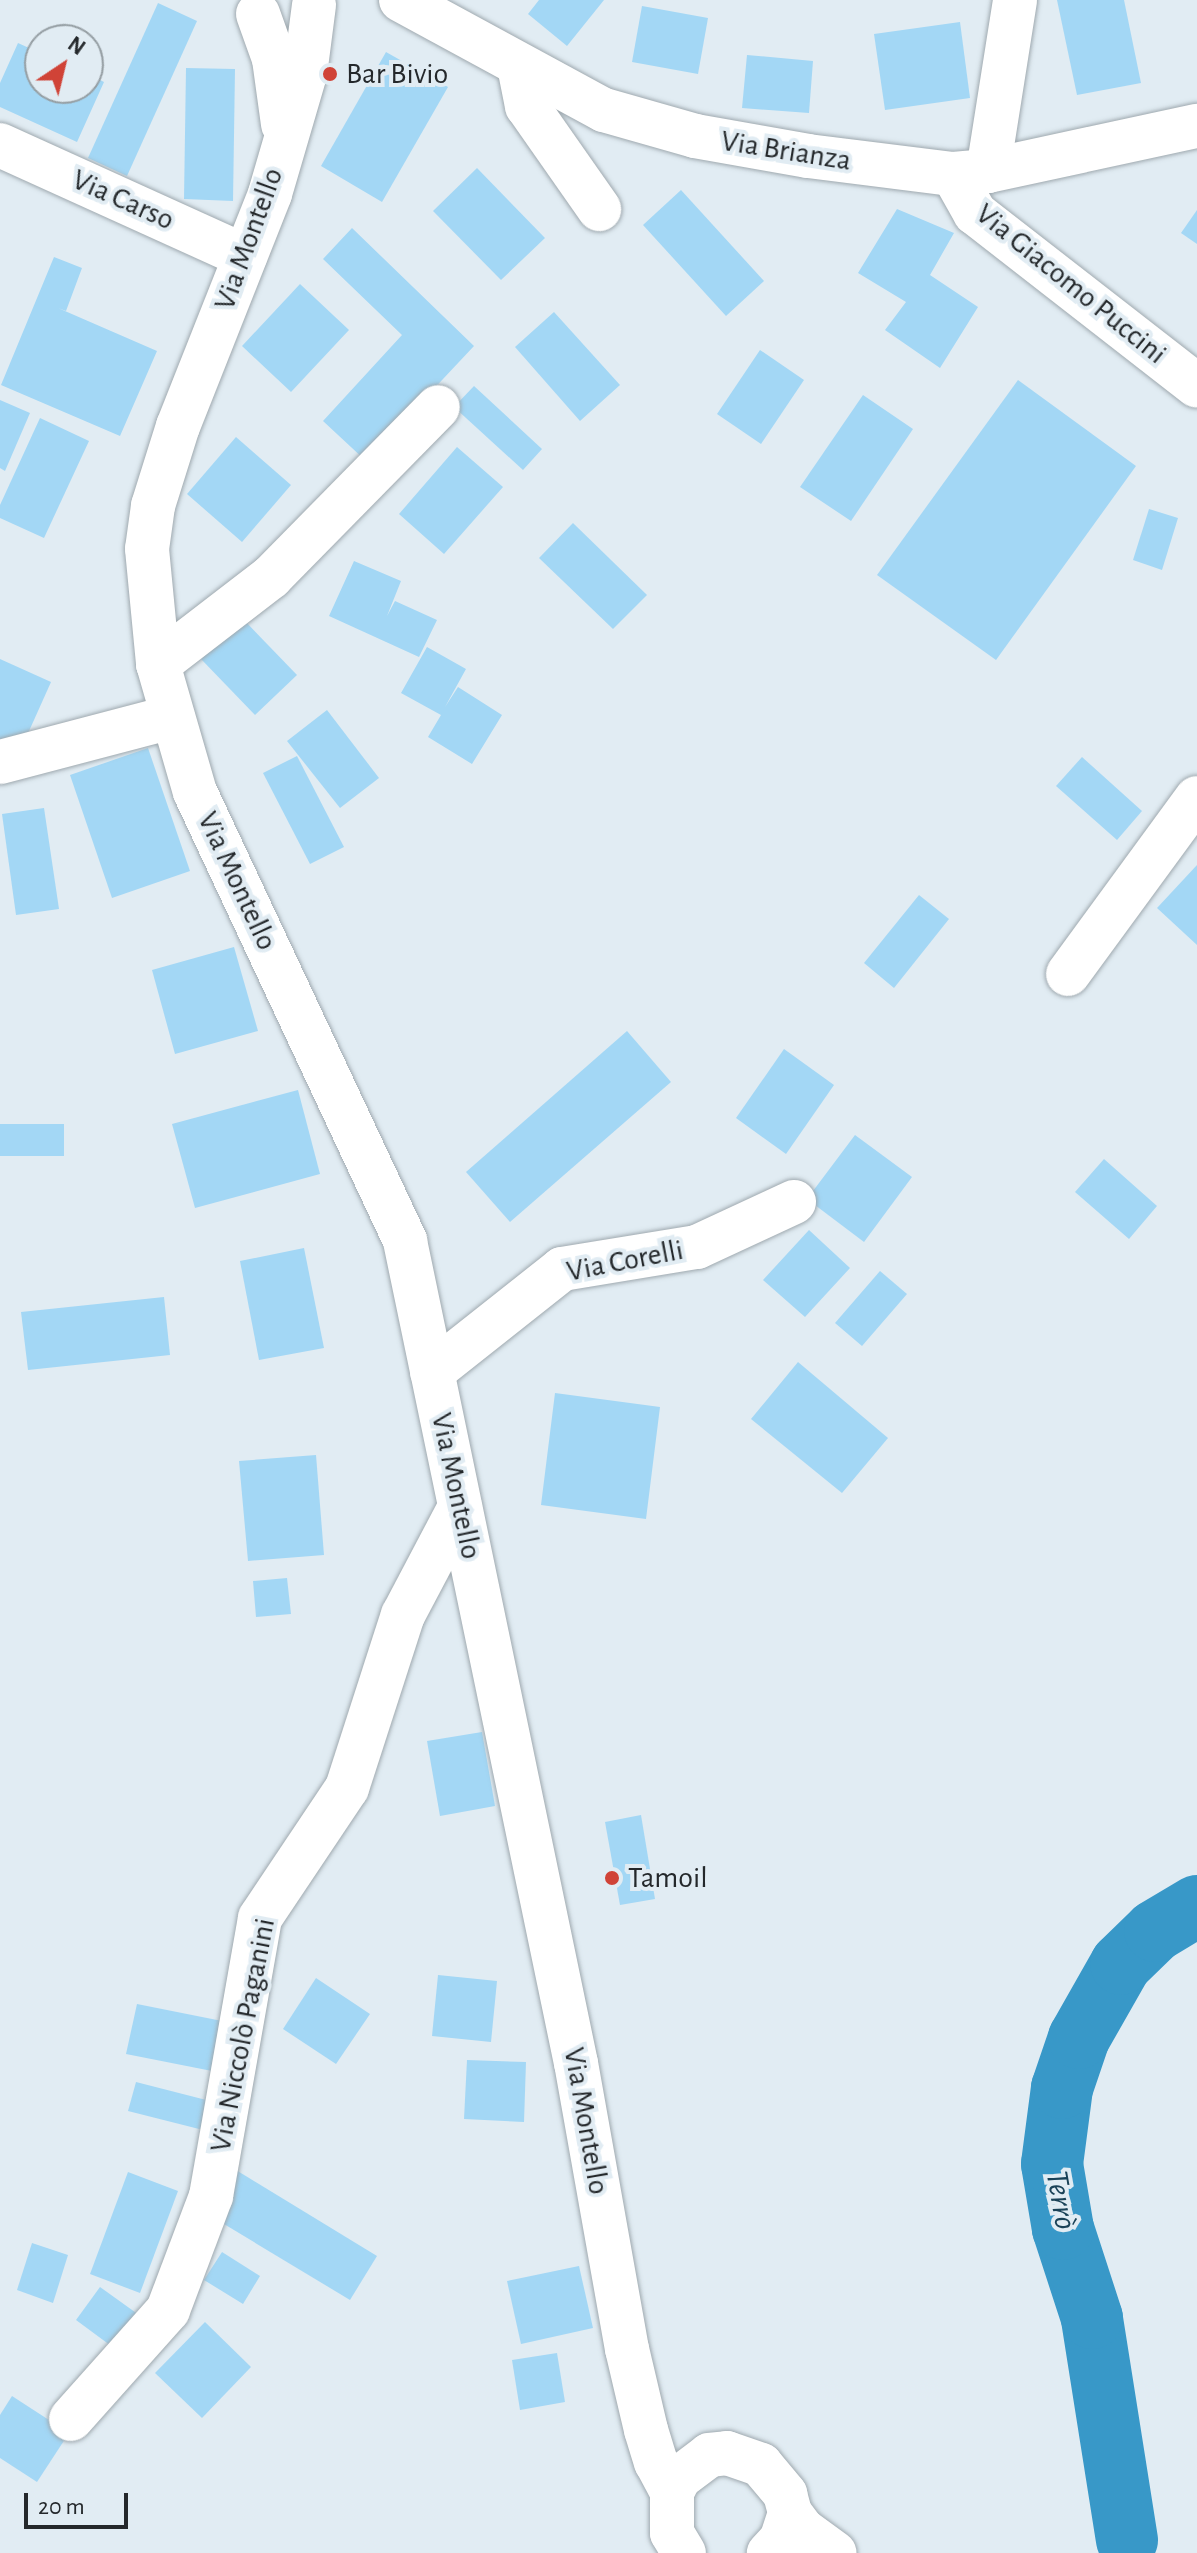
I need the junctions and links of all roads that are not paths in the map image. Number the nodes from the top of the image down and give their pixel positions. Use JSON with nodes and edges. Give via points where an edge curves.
{"nodes":[{"id":1,"x":401,"y":0,"type":"edge"},
{"id":2,"x":1015,"y":0,"type":"edge"},
{"id":3,"x":318,"y":2,"type":"edge"},
{"id":4,"x":253,"y":7,"type":"edge"},
{"id":5,"x":519,"y":66,"type":"junction"},
{"id":6,"x":1197,"y":126,"type":"edge"},
{"id":7,"x":285,"y":138,"type":"junction"},
{"id":8,"x":0,"y":145,"type":"edge"},
{"id":9,"x":971,"y":172,"type":"junction"},
{"id":10,"x":599,"y":209,"type":"dead end"},
{"id":11,"x":245,"y":256,"type":"junction"},
{"id":12,"x":1197,"y":386,"type":"edge"},
{"id":13,"x":438,"y":407,"type":"dead end"},
{"id":14,"x":158,"y":664,"type":"junction"},
{"id":15,"x":172,"y":717,"type":"junction"},
{"id":16,"x":0,"y":762,"type":"edge"},
{"id":17,"x":1197,"y":798,"type":"edge"},
{"id":18,"x":1068,"y":974,"type":"dead end"},
{"id":19,"x":794,"y":1202,"type":"dead end"},
{"id":20,"x":432,"y":1372,"type":"junction"},
{"id":21,"x":460,"y":1507,"type":"junction"},
{"id":22,"x":627,"y":2349,"type":"junction"},
{"id":23,"x":71,"y":2419,"type":"dead end"},
{"id":24,"x":709,"y":2455,"type":"junction"},
{"id":25,"x":672,"y":2492,"type":"junction"},
{"id":26,"x":790,"y":2513,"type":"junction"},
{"id":27,"x":680,"y":2550,"type":"edge"},
{"id":28,"x":769,"y":2553,"type":"edge"},
{"id":29,"x":835,"y":2553,"type":"edge"}],
"edges":[{"from":1,"to":5,"type":"street","name":"Via Brianza"},
{"from":2,"to":9,"type":"street"},
{"from":3,"to":4,"type":"street","via":[[290,22],[269,21]]},
{"from":3,"to":7,"type":"street","name":"Via Montello","via":[[305,74]]},
{"from":4,"to":7,"type":"street","name":"Via Montello","via":[[274,59]]},
{"from":5,"to":9,"type":"street","name":"Via Brianza","via":[[604,110],[695,136],[808,156]]},
{"from":5,"to":10,"type":"street","via":[[527,106]]},
{"from":6,"to":9,"type":"street","name":"Via Brianza"},
{"from":7,"to":11,"type":"street","name":"Via Montello"},
{"from":8,"to":11,"type":"street","name":"Via Carso"},
{"from":9,"to":12,"type":"street","name":"Via Giacomo Puccini","via":[[975,213]]},
{"from":11,"to":14,"type":"street","name":"Via Montello","via":[[178,426],[153,506],[147,549]]},
{"from":13,"to":14,"type":"street","via":[[271,577]]},
{"from":14,"to":15,"type":"street","name":"Via Montello"},
{"from":15,"to":16,"type":"street"},
{"from":15,"to":20,"type":"street","name":"Via Montello","via":[[195,792],[396,1217],[416,1285]]},
{"from":17,"to":18,"type":"street"},
{"from":19,"to":20,"type":"street","name":"Via Corelli","via":[[697,1247],[562,1269]]},
{"from":20,"to":21,"type":"street","name":"Via Montello"},
{"from":21,"to":22,"type":"street","name":"Via Montello","via":[[576,2063]]},
{"from":21,"to":23,"type":"street","name":"Via Niccolò Paganini","via":[[403,1615],[347,1788],[260,1918],[211,2196],[168,2310]]},
{"from":22,"to":24,"type":"street","name":"Via Montello","via":[[667,2422]]},
{"from":22,"to":25,"type":"street","name":"Via Montello","via":[[656,2462]]},
{"from":24,"to":25,"type":"street","via":[[679,2478]]},
{"from":24,"to":26,"type":"street","via":[[727,2453],[761,2465],[785,2494]]},
{"from":25,"to":27,"type":"street","name":"Via Montello","via":[[670,2521]]},
{"from":26,"to":28,"type":"street","via":[[781,2540]]},
{"from":26,"to":29,"type":"street","via":[[803,2530]]}]}
